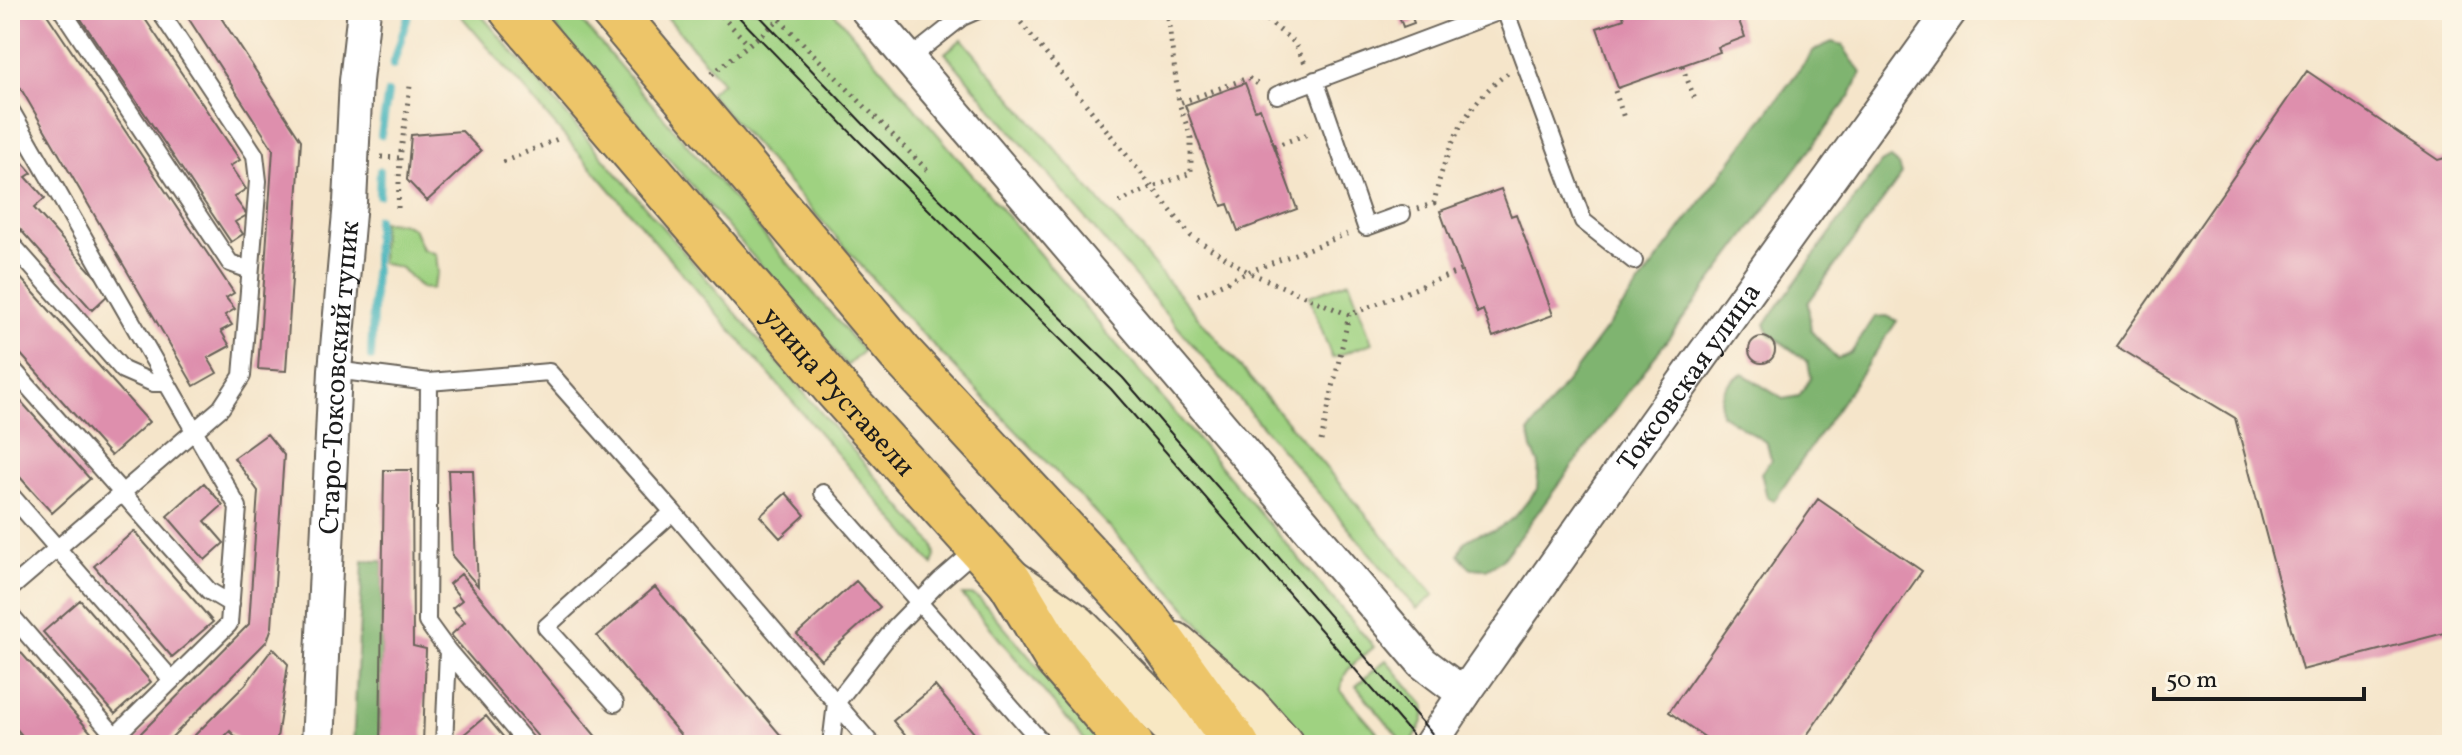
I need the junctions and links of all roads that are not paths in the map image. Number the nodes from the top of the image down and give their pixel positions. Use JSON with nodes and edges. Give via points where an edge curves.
{"nodes":[{"id":1,"x":62,"y":10,"type":"edge"},
{"id":2,"x":159,"y":10,"type":"edge"},
{"id":3,"x":364,"y":10,"type":"edge"},
{"id":4,"x":512,"y":10,"type":"edge"},
{"id":5,"x":612,"y":10,"type":"edge"},
{"id":6,"x":867,"y":10,"type":"edge"},
{"id":7,"x":978,"y":10,"type":"edge"},
{"id":8,"x":1504,"y":10,"type":"edge"},
{"id":9,"x":1951,"y":10,"type":"edge"},
{"id":10,"x":909,"y":59,"type":"junction"},
{"id":11,"x":1315,"y":80,"type":"junction"},
{"id":12,"x":1277,"y":95,"type":"road end"},
{"id":13,"x":10,"y":109,"type":"edge"},
{"id":14,"x":1402,"y":214,"type":"road end"},
{"id":15,"x":10,"y":242,"type":"edge"},
{"id":16,"x":1634,"y":261,"type":"dead end"},
{"id":17,"x":250,"y":270,"type":"junction"},
{"id":18,"x":10,"y":366,"type":"edge"},
{"id":19,"x":335,"y":370,"type":"junction"},
{"id":20,"x":429,"y":382,"type":"junction"},
{"id":21,"x":167,"y":383,"type":"junction"},
{"id":22,"x":194,"y":431,"type":"junction"},
{"id":23,"x":122,"y":493,"type":"junction"},
{"id":24,"x":823,"y":493,"type":"dead end"},
{"id":25,"x":10,"y":494,"type":"edge"},
{"id":26,"x":673,"y":512,"type":"junction"},
{"id":27,"x":980,"y":546,"type":"junction"},
{"id":28,"x":57,"y":549,"type":"junction"},
{"id":29,"x":1010,"y":581,"type":"junction"},
{"id":30,"x":10,"y":589,"type":"edge"},
{"id":31,"x":231,"y":604,"type":"junction"},
{"id":32,"x":918,"y":604,"type":"junction"},
{"id":33,"x":10,"y":614,"type":"edge"},
{"id":34,"x":1148,"y":621,"type":"junction"},
{"id":35,"x":448,"y":651,"type":"junction"},
{"id":36,"x":172,"y":680,"type":"junction"},
{"id":37,"x":1464,"y":694,"type":"junction"},
{"id":38,"x":615,"y":703,"type":"dead end"},
{"id":39,"x":836,"y":703,"type":"junction"},
{"id":40,"x":10,"y":739,"type":"edge"},
{"id":41,"x":111,"y":740,"type":"edge"},
{"id":42,"x":15,"y":745,"type":"edge"},
{"id":43,"x":318,"y":745,"type":"edge"},
{"id":44,"x":444,"y":745,"type":"edge"},
{"id":45,"x":528,"y":745,"type":"edge"},
{"id":46,"x":831,"y":745,"type":"edge"},
{"id":47,"x":872,"y":745,"type":"edge"},
{"id":48,"x":1044,"y":745,"type":"edge"},
{"id":49,"x":1131,"y":745,"type":"edge"},
{"id":50,"x":1193,"y":745,"type":"edge"},
{"id":51,"x":1237,"y":745,"type":"edge"},
{"id":52,"x":1281,"y":745,"type":"edge"},
{"id":53,"x":1430,"y":745,"type":"edge"}],
"edges":[{"from":1,"to":17,"type":"lane","via":[[230,263]]},
{"from":2,"to":17,"type":"lane","via":[[255,155],[258,181]]},
{"from":3,"to":19,"type":"street","name":"Старо-Токсовский тупик"},
{"from":4,"to":27,"type":"main road","name":"улица Руставели","via":[[837,390]]},
{"from":5,"to":34,"type":"main road","via":[[900,353]]},
{"from":6,"to":10,"type":"street"},
{"from":7,"to":10,"type":"lane"},
{"from":8,"to":11,"type":"lane"},
{"from":8,"to":16,"type":"lane","via":[[1583,221]]},
{"from":9,"to":37,"type":"street","name":"Токсовская улица"},
{"from":10,"to":37,"type":"street","via":[[1423,663]]},
{"from":11,"to":12,"type":"lane"},
{"from":11,"to":14,"type":"lane","via":[[1366,227]]},
{"from":13,"to":21,"type":"lane"},
{"from":15,"to":21,"type":"lane","via":[[123,370]]},
{"from":17,"to":22,"type":"lane","via":[[242,376],[221,408]]},
{"from":18,"to":23,"type":"lane"},
{"from":19,"to":20,"type":"lane"},
{"from":19,"to":43,"type":"street","name":"Старо-Токсовский тупик"},
{"from":20,"to":26,"type":"lane","via":[[549,372]]},
{"from":20,"to":35,"type":"lane","via":[[427,622]]},
{"from":21,"to":22,"type":"lane"},
{"from":22,"to":23,"type":"lane"},
{"from":22,"to":31,"type":"lane","via":[[238,507]]},
{"from":23,"to":28,"type":"lane"},
{"from":23,"to":31,"type":"lane","via":[[209,591]]},
{"from":24,"to":32,"type":"lane"},
{"from":25,"to":28,"type":"lane"},
{"from":26,"to":38,"type":"lane","via":[[546,627]]},
{"from":26,"to":39,"type":"lane"},
{"from":27,"to":29,"type":"main road","name":"улица Руставели"},
{"from":27,"to":32,"type":"lane"},
{"from":28,"to":30,"type":"lane"},
{"from":28,"to":36,"type":"lane"},
{"from":29,"to":49,"type":"main road","via":[[1057,659]]},
{"from":29,"to":50,"type":"main road","name":"улица Руставели","via":[[1075,626]]},
{"from":31,"to":36,"type":"lane","via":[[229,624]]},
{"from":32,"to":39,"type":"lane"},
{"from":32,"to":48,"type":"lane"},
{"from":33,"to":41,"type":"lane"},
{"from":34,"to":51,"type":"main road"},
{"from":34,"to":52,"type":"main road","via":[[1247,707]]},
{"from":35,"to":44,"type":"lane"},
{"from":35,"to":45,"type":"lane"},
{"from":36,"to":41,"type":"lane"},
{"from":37,"to":53,"type":"street","name":"Токсовская улица"},
{"from":39,"to":46,"type":"lane"},
{"from":39,"to":47,"type":"lane"},
{"from":40,"to":42,"type":"lane"}]}
